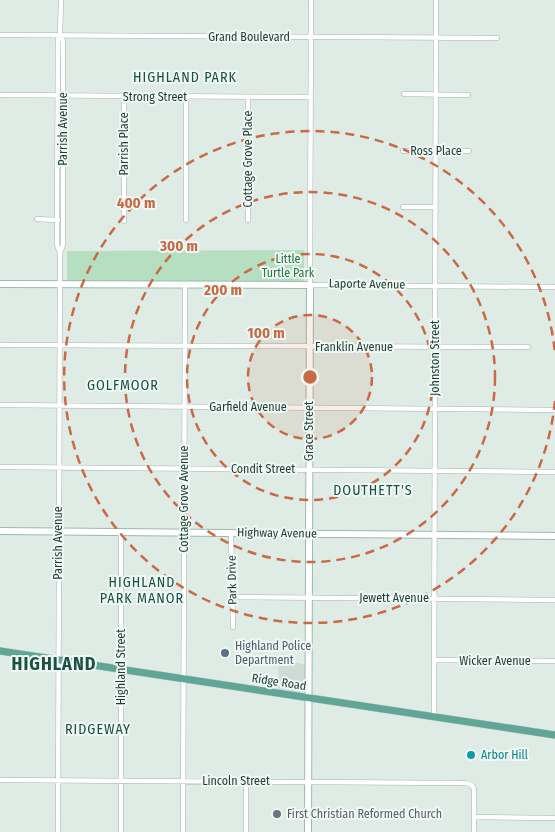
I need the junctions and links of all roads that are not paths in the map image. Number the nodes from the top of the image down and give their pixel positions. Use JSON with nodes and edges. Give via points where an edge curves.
{"nodes":[{"id":1,"x":60,"y":0,"type":"edge"},
{"id":2,"x":311,"y":0,"type":"edge"},
{"id":3,"x":436,"y":0,"type":"edge"},
{"id":4,"x":0,"y":35,"type":"edge"},
{"id":5,"x":60,"y":35,"type":"junction"},
{"id":6,"x":310,"y":37,"type":"junction"},
{"id":7,"x":436,"y":38,"type":"junction"},
{"id":8,"x":497,"y":38,"type":"dead end"},
{"id":9,"x":404,"y":94,"type":"dead end"},
{"id":10,"x":0,"y":95,"type":"edge"},
{"id":11,"x":436,"y":95,"type":"junction"},
{"id":12,"x":468,"y":95,"type":"dead end"},
{"id":13,"x":60,"y":96,"type":"junction"},
{"id":14,"x":124,"y":97,"type":"junction"},
{"id":15,"x":186,"y":97,"type":"junction"},
{"id":16,"x":248,"y":97,"type":"junction"},
{"id":17,"x":310,"y":97,"type":"junction"},
{"id":18,"x":403,"y":151,"type":"dead end"},
{"id":19,"x":436,"y":151,"type":"junction"},
{"id":20,"x":469,"y":151,"type":"dead end"},
{"id":21,"x":403,"y":207,"type":"dead end"},
{"id":22,"x":435,"y":207,"type":"junction"},
{"id":23,"x":37,"y":219,"type":"dead end"},
{"id":24,"x":60,"y":220,"type":"junction"},
{"id":25,"x":186,"y":220,"type":"dead end"},
{"id":26,"x":248,"y":220,"type":"dead end"},
{"id":27,"x":124,"y":221,"type":"dead end"},
{"id":28,"x":0,"y":284,"type":"edge"},
{"id":29,"x":60,"y":285,"type":"junction"},
{"id":30,"x":310,"y":285,"type":"junction"},
{"id":31,"x":435,"y":285,"type":"junction"},
{"id":32,"x":185,"y":286,"type":"junction"},
{"id":33,"x":555,"y":286,"type":"edge"},
{"id":34,"x":0,"y":345,"type":"edge"},
{"id":35,"x":59,"y":345,"type":"junction"},
{"id":36,"x":185,"y":346,"type":"junction"},
{"id":37,"x":310,"y":347,"type":"junction"},
{"id":38,"x":435,"y":347,"type":"junction"},
{"id":39,"x":528,"y":347,"type":"dead end"},
{"id":40,"x":0,"y":406,"type":"edge"},
{"id":41,"x":59,"y":406,"type":"junction"},
{"id":42,"x":184,"y":407,"type":"junction"},
{"id":43,"x":310,"y":408,"type":"junction"},
{"id":44,"x":435,"y":409,"type":"junction"},
{"id":45,"x":555,"y":410,"type":"edge"},
{"id":46,"x":0,"y":468,"type":"edge"},
{"id":47,"x":59,"y":468,"type":"junction"},
{"id":48,"x":184,"y":469,"type":"junction"},
{"id":49,"x":309,"y":470,"type":"junction"},
{"id":50,"x":435,"y":471,"type":"junction"},
{"id":51,"x":555,"y":472,"type":"edge"},
{"id":52,"x":0,"y":531,"type":"edge"},
{"id":53,"x":58,"y":532,"type":"junction"},
{"id":54,"x":122,"y":532,"type":"junction"},
{"id":55,"x":185,"y":532,"type":"junction"},
{"id":56,"x":232,"y":533,"type":"junction"},
{"id":57,"x":309,"y":534,"type":"junction"},
{"id":58,"x":435,"y":535,"type":"junction"},
{"id":59,"x":555,"y":536,"type":"edge"},
{"id":60,"x":233,"y":597,"type":"junction"},
{"id":61,"x":309,"y":598,"type":"junction"},
{"id":62,"x":435,"y":599,"type":"junction"},
{"id":63,"x":555,"y":600,"type":"edge"},
{"id":64,"x":233,"y":627,"type":"dead end"},
{"id":65,"x":0,"y":651,"type":"edge"},
{"id":66,"x":58,"y":660,"type":"junction"},
{"id":67,"x":434,"y":660,"type":"junction"},
{"id":68,"x":555,"y":661,"type":"edge"},
{"id":69,"x":121,"y":669,"type":"junction"},
{"id":70,"x":184,"y":678,"type":"junction"},
{"id":71,"x":310,"y":698,"type":"junction"},
{"id":72,"x":434,"y":716,"type":"junction"},
{"id":73,"x":555,"y":735,"type":"edge"},
{"id":74,"x":0,"y":780,"type":"edge"},
{"id":75,"x":58,"y":780,"type":"junction"},
{"id":76,"x":120,"y":780,"type":"junction"},
{"id":77,"x":183,"y":781,"type":"junction"},
{"id":78,"x":246,"y":781,"type":"junction"},
{"id":79,"x":308,"y":782,"type":"junction"},
{"id":80,"x":474,"y":817,"type":"junction"},
{"id":81,"x":555,"y":818,"type":"edge"},
{"id":82,"x":58,"y":832,"type":"edge"},
{"id":83,"x":121,"y":832,"type":"edge"},
{"id":84,"x":183,"y":832,"type":"edge"},
{"id":85,"x":246,"y":832,"type":"edge"},
{"id":86,"x":308,"y":832,"type":"edge"},
{"id":87,"x":474,"y":832,"type":"edge"}],
"edges":[{"from":1,"to":5,"type":"street","name":"Parrish Avenue"},
{"from":2,"to":6,"type":"street","name":"Grace Street"},
{"from":3,"to":7,"type":"street","name":"Johnston Street"},
{"from":4,"to":5,"type":"street","name":"Grand Boulevard"},
{"from":5,"to":6,"type":"street","name":"Grand Boulevard"},
{"from":5,"to":13,"type":"street","name":"Parrish Avenue"},
{"from":6,"to":7,"type":"street","name":"Grand Boulevard"},
{"from":6,"to":17,"type":"street","name":"Grace Street"},
{"from":7,"to":8,"type":"street","name":"Grand Boulevard"},
{"from":7,"to":11,"type":"street","name":"Johnston Street"},
{"from":9,"to":11,"type":"street"},
{"from":10,"to":13,"type":"street","name":"Strong Street"},
{"from":11,"to":12,"type":"street"},
{"from":11,"to":19,"type":"street","name":"Johnston Street"},
{"from":13,"to":14,"type":"street","name":"Strong Street"},
{"from":13,"to":24,"type":"street","name":"Parrish Avenue"},
{"from":14,"to":15,"type":"street","name":"Strong Street"},
{"from":14,"to":27,"type":"street","name":"Parrish Place"},
{"from":15,"to":16,"type":"street","name":"Strong Street"},
{"from":15,"to":25,"type":"street"},
{"from":16,"to":17,"type":"street","name":"Strong Street"},
{"from":16,"to":26,"type":"street","name":"Cottage Grove Place"},
{"from":17,"to":30,"type":"street","name":"Grace Street"},
{"from":18,"to":19,"type":"street","name":"Ross Place"},
{"from":19,"to":20,"type":"street","name":"Ross Place"},
{"from":19,"to":22,"type":"street","name":"Johnston Street"},
{"from":21,"to":22,"type":"street"},
{"from":22,"to":31,"type":"street","name":"Johnston Street"},
{"from":23,"to":24,"type":"street"},
{"from":24,"to":29,"type":"street","name":"Parrish Avenue","via":[[57,245]]},
{"from":28,"to":29,"type":"street","name":"Laporte Avenue"},
{"from":29,"to":32,"type":"street","name":"Laporte Avenue"},
{"from":29,"to":35,"type":"street","name":"Parrish Avenue"},
{"from":30,"to":31,"type":"street","name":"Laporte Avenue"},
{"from":30,"to":32,"type":"street","name":"Laporte Avenue"},
{"from":30,"to":37,"type":"street","name":"Grace Street"},
{"from":31,"to":33,"type":"street","name":"Laporte Avenue"},
{"from":31,"to":38,"type":"street","name":"Johnston Street"},
{"from":32,"to":36,"type":"street","name":"Cottage Grove Avenue"},
{"from":34,"to":35,"type":"street","name":"Franklin Avenue"},
{"from":35,"to":36,"type":"street","name":"Franklin Avenue"},
{"from":35,"to":41,"type":"street","name":"Parrish Avenue"},
{"from":36,"to":37,"type":"street","name":"Franklin Avenue"},
{"from":36,"to":42,"type":"street","name":"Cottage Grove Avenue"},
{"from":37,"to":38,"type":"street","name":"Franklin Avenue"},
{"from":37,"to":43,"type":"street","name":"Grace Street"},
{"from":38,"to":39,"type":"street","name":"Franklin Avenue"},
{"from":38,"to":44,"type":"street","name":"Johnston Street"},
{"from":40,"to":41,"type":"street","name":"Garfield Avenue"},
{"from":41,"to":42,"type":"street","name":"Garfield Avenue"},
{"from":41,"to":47,"type":"street","name":"Parrish Avenue"},
{"from":42,"to":43,"type":"street","name":"Garfield Avenue"},
{"from":42,"to":48,"type":"street","name":"Cottage Grove Avenue"},
{"from":43,"to":44,"type":"street","name":"Garfield Avenue"},
{"from":43,"to":49,"type":"street","name":"Grace Street"},
{"from":44,"to":45,"type":"street","name":"Garfield Avenue"},
{"from":44,"to":50,"type":"street","name":"Johnston Street"},
{"from":46,"to":47,"type":"street","name":"Condit Street"},
{"from":47,"to":48,"type":"street","name":"Condit Street"},
{"from":47,"to":53,"type":"street","name":"Parrish Avenue"},
{"from":48,"to":49,"type":"street","name":"Condit Street"},
{"from":48,"to":55,"type":"street","name":"Cottage Grove Avenue"},
{"from":49,"to":50,"type":"street","name":"Condit Street"},
{"from":49,"to":57,"type":"street","name":"Grace Street"},
{"from":50,"to":51,"type":"street","name":"Condit Street"},
{"from":50,"to":58,"type":"street","name":"Johnston Street"},
{"from":52,"to":53,"type":"street","name":"Highway Avenue"},
{"from":53,"to":54,"type":"street","name":"Highway Avenue"},
{"from":53,"to":66,"type":"street","name":"Parrish Avenue"},
{"from":54,"to":55,"type":"street","name":"Highway Avenue"},
{"from":54,"to":69,"type":"street","name":"Highland Street"},
{"from":55,"to":56,"type":"street","name":"Highway Avenue"},
{"from":55,"to":70,"type":"street","name":"Cottage Grove Avenue"},
{"from":56,"to":57,"type":"street","name":"Highway Avenue"},
{"from":56,"to":60,"type":"street","name":"Park Drive"},
{"from":57,"to":58,"type":"street","name":"Highway Avenue"},
{"from":57,"to":61,"type":"street","name":"Grace Street"},
{"from":58,"to":59,"type":"street","name":"Highway Avenue"},
{"from":58,"to":62,"type":"street","name":"Johnston Street"},
{"from":60,"to":61,"type":"street","name":"Jewett Avenue"},
{"from":60,"to":64,"type":"street","name":"Park Drive"},
{"from":61,"to":62,"type":"street","name":"Jewett Avenue"},
{"from":61,"to":71,"type":"street","name":"Grace Street"},
{"from":62,"to":63,"type":"street","name":"Jewett Avenue"},
{"from":62,"to":67,"type":"street","name":"Johnston Street"},
{"from":65,"to":66,"type":"main road","name":"Ridge Road"},
{"from":66,"to":69,"type":"main road","name":"Ridge Road"},
{"from":66,"to":75,"type":"street","name":"Parrish Avenue"},
{"from":67,"to":68,"type":"street","name":"Wicker Avenue"},
{"from":67,"to":72,"type":"street","name":"Johnston Street"},
{"from":69,"to":70,"type":"main road","name":"Ridge Road"},
{"from":69,"to":76,"type":"street","name":"Highland Street"},
{"from":70,"to":71,"type":"main road","name":"Ridge Road"},
{"from":70,"to":77,"type":"street","name":"Cottage Grove Avenue"},
{"from":71,"to":72,"type":"main road","name":"Ridge Road"},
{"from":71,"to":79,"type":"street","name":"Grace Street"},
{"from":72,"to":73,"type":"main road","name":"Ridge Road"},
{"from":74,"to":75,"type":"street","name":"Lincoln Street"},
{"from":75,"to":76,"type":"street","name":"Lincoln Street"},
{"from":75,"to":82,"type":"street","name":"Parrish Avenue"},
{"from":76,"to":77,"type":"street","name":"Lincoln Street"},
{"from":76,"to":83,"type":"street","name":"Highland Street"},
{"from":77,"to":78,"type":"street","name":"Lincoln Street"},
{"from":77,"to":84,"type":"street","name":"Cottage Grove Avenue"},
{"from":78,"to":79,"type":"street","name":"Lincoln Street"},
{"from":78,"to":85,"type":"street"},
{"from":79,"to":80,"type":"street","name":"Lincoln Street","via":[[466,783],[472,785]]},
{"from":79,"to":86,"type":"street","name":"Grace Street"},
{"from":80,"to":81,"type":"street"},
{"from":80,"to":87,"type":"street"}]}
